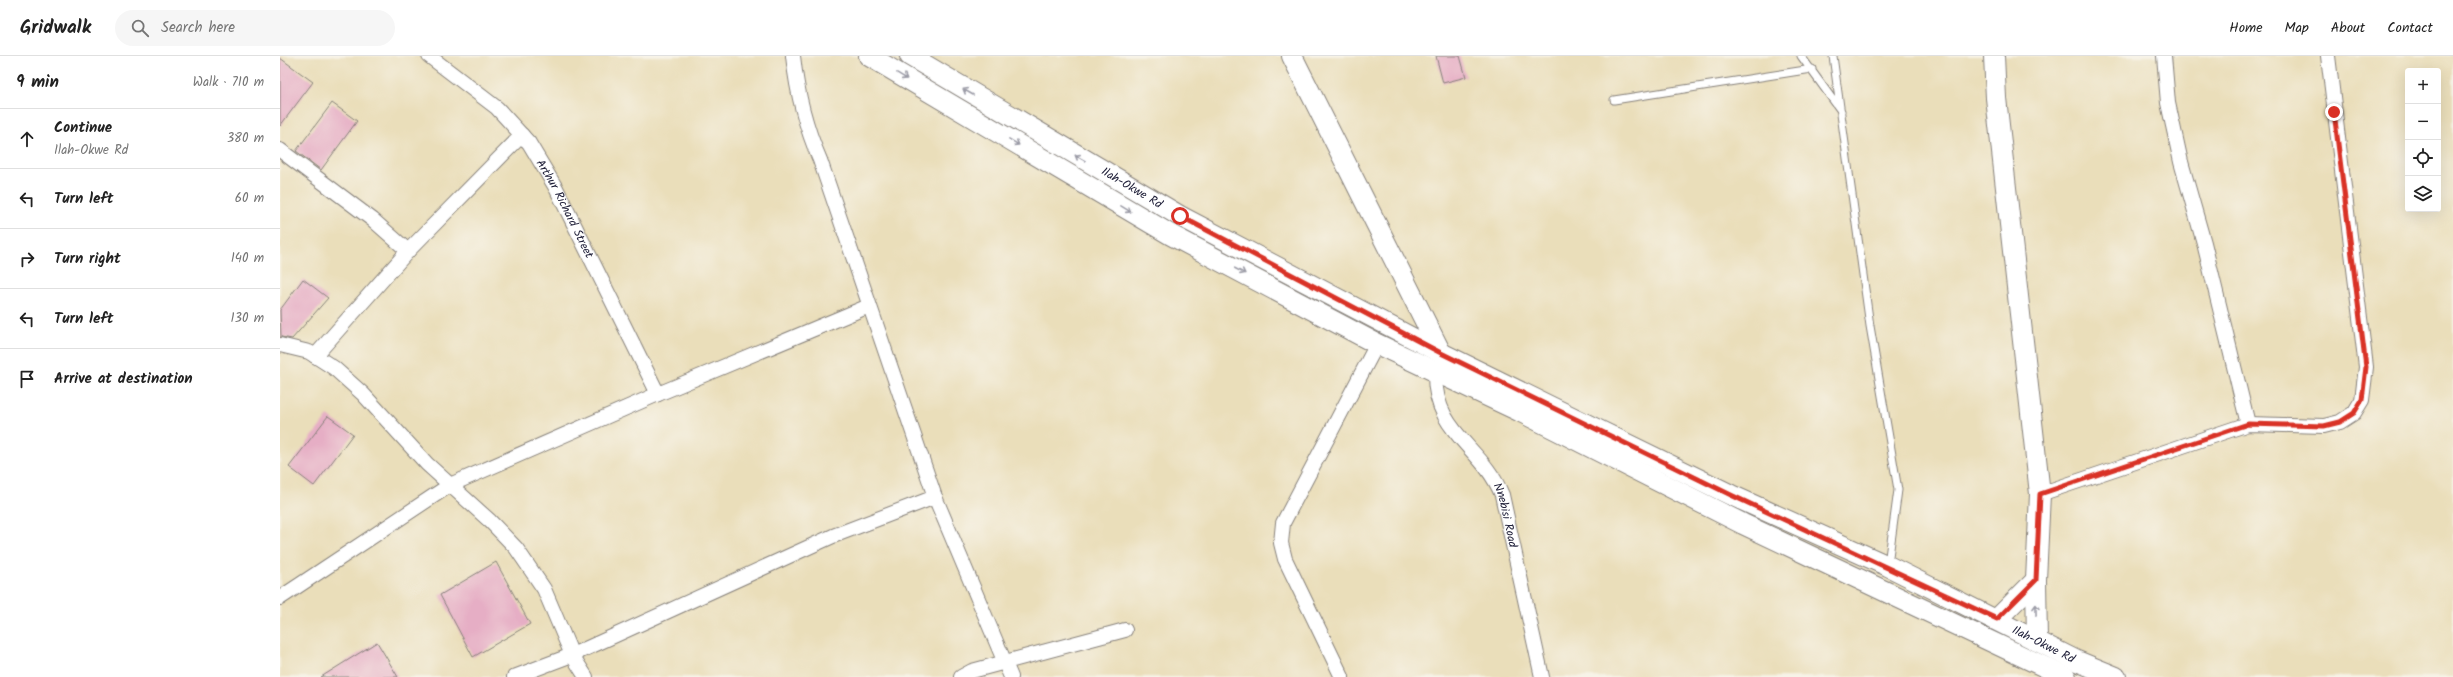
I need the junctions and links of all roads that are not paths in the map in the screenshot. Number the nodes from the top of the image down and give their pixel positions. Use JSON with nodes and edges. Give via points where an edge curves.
{"nodes":[{"id":1,"x":429,"y":56,"type":"edge"},
{"id":2,"x":793,"y":56,"type":"edge"},
{"id":3,"x":869,"y":56,"type":"edge"},
{"id":4,"x":910,"y":56,"type":"edge"},
{"id":5,"x":1292,"y":56,"type":"edge"},
{"id":6,"x":1801,"y":56,"type":"edge"},
{"id":7,"x":1833,"y":56,"type":"edge"},
{"id":8,"x":1994,"y":56,"type":"edge"},
{"id":9,"x":2164,"y":56,"type":"edge"},
{"id":10,"x":2328,"y":56,"type":"edge"},
{"id":11,"x":1812,"y":69,"type":"junction"},
{"id":12,"x":1614,"y":100,"type":"dead end"},
{"id":13,"x":1842,"y":113,"type":"junction"},
{"id":14,"x":522,"y":135,"type":"junction"},
{"id":15,"x":280,"y":150,"type":"edge"},
{"id":16,"x":408,"y":251,"type":"junction"},
{"id":17,"x":870,"y":306,"type":"junction"},
{"id":18,"x":1377,"y":344,"type":"junction"},
{"id":19,"x":280,"y":345,"type":"edge"},
{"id":20,"x":315,"y":356,"type":"junction"},
{"id":21,"x":1438,"y":362,"type":"junction"},
{"id":22,"x":658,"y":394,"type":"junction"},
{"id":23,"x":2248,"y":424,"type":"junction"},
{"id":24,"x":450,"y":485,"type":"junction"},
{"id":25,"x":2040,"y":494,"type":"junction"},
{"id":26,"x":935,"y":497,"type":"junction"},
{"id":27,"x":1888,"y":566,"type":"junction"},
{"id":28,"x":2036,"y":580,"type":"junction"},
{"id":29,"x":280,"y":598,"type":"edge"},
{"id":30,"x":1997,"y":619,"type":"junction"},
{"id":31,"x":1125,"y":630,"type":"dead end"},
{"id":32,"x":2037,"y":641,"type":"junction"},
{"id":33,"x":572,"y":655,"type":"junction"},
{"id":34,"x":1005,"y":662,"type":"junction"},
{"id":35,"x":2075,"y":669,"type":"edge"},
{"id":36,"x":514,"y":677,"type":"edge"},
{"id":37,"x":586,"y":677,"type":"edge"},
{"id":38,"x":961,"y":677,"type":"edge"},
{"id":39,"x":1011,"y":677,"type":"edge"},
{"id":40,"x":1342,"y":677,"type":"edge"},
{"id":41,"x":1542,"y":677,"type":"edge"},
{"id":42,"x":2066,"y":677,"type":"edge"},
{"id":43,"x":2116,"y":677,"type":"edge"}],
"edges":[{"from":1,"to":14,"type":"street","name":"Arthur Richard Street","via":[[497,108]]},
{"from":2,"to":17,"type":"street","via":[[796,85],[807,128]]},
{"from":3,"to":18,"type":"main road","one_way":true,"via":[[1171,235]]},
{"from":21,"to":4,"type":"main road","name":"Ilah-Okwe Rd","one_way":true,"via":[[1180,216]]},
{"from":5,"to":21,"type":"main road"},
{"from":6,"to":11,"type":"lane"},
{"from":7,"to":13,"type":"lane"},
{"from":8,"to":25,"type":"main road","via":[[1997,106]]},
{"from":9,"to":23,"type":"street","via":[[2168,103],[2181,162],[2204,243]]},
{"from":10,"to":23,"type":"street","via":[[2366,367],[2362,400],[2354,413],[2330,425]]},
{"from":11,"to":12,"type":"lane"},
{"from":11,"to":13,"type":"lane"},
{"from":13,"to":27,"type":"lane","via":[[1870,326],[1898,490]]},
{"from":14,"to":16,"type":"street"},
{"from":14,"to":22,"type":"street","name":"Arthur Richard Street","via":[[556,188]]},
{"from":15,"to":16,"type":"street","via":[[373,220]]},
{"from":16,"to":20,"type":"street"},
{"from":17,"to":22,"type":"street"},
{"from":17,"to":26,"type":"street"},
{"from":18,"to":21,"type":"main road"},
{"from":18,"to":40,"type":"street","via":[[1283,523],[1281,543],[1285,559]]},
{"from":19,"to":20,"type":"street"},
{"from":20,"to":24,"type":"street","via":[[334,368],[363,394],[427,464]]},
{"from":21,"to":27,"type":"main road","name":"Ilah-Okwe Rd"},
{"from":21,"to":41,"type":"street","name":"Nnebisi Road","via":[[1435,387],[1444,417],[1490,473],[1502,495]]},
{"from":21,"to":42,"type":"main road","via":[[1743,524]]},
{"from":22,"to":24,"type":"street"},
{"from":23,"to":25,"type":"street"},
{"from":24,"to":29,"type":"street"},
{"from":24,"to":33,"type":"street","via":[[516,548],[544,589]]},
{"from":25,"to":28,"type":"main road"},
{"from":26,"to":33,"type":"street","via":[[833,536]]},
{"from":26,"to":34,"type":"street"},
{"from":27,"to":30,"type":"main road","name":"Ilah-Okwe Rd"},
{"from":28,"to":30,"type":"main road"},
{"from":32,"to":28,"type":"main road","one_way":true},
{"from":30,"to":32,"type":"main road","name":"Ilah-Okwe Rd"},
{"from":31,"to":34,"type":"street"},
{"from":32,"to":35,"type":"main road","name":"Ilah-Okwe Rd"},
{"from":33,"to":36,"type":"street"},
{"from":33,"to":37,"type":"street"},
{"from":34,"to":38,"type":"street","via":[[972,671]]},
{"from":34,"to":39,"type":"street"},
{"from":35,"to":43,"type":"main road","name":"Ilah-Okwe Rd"}]}
